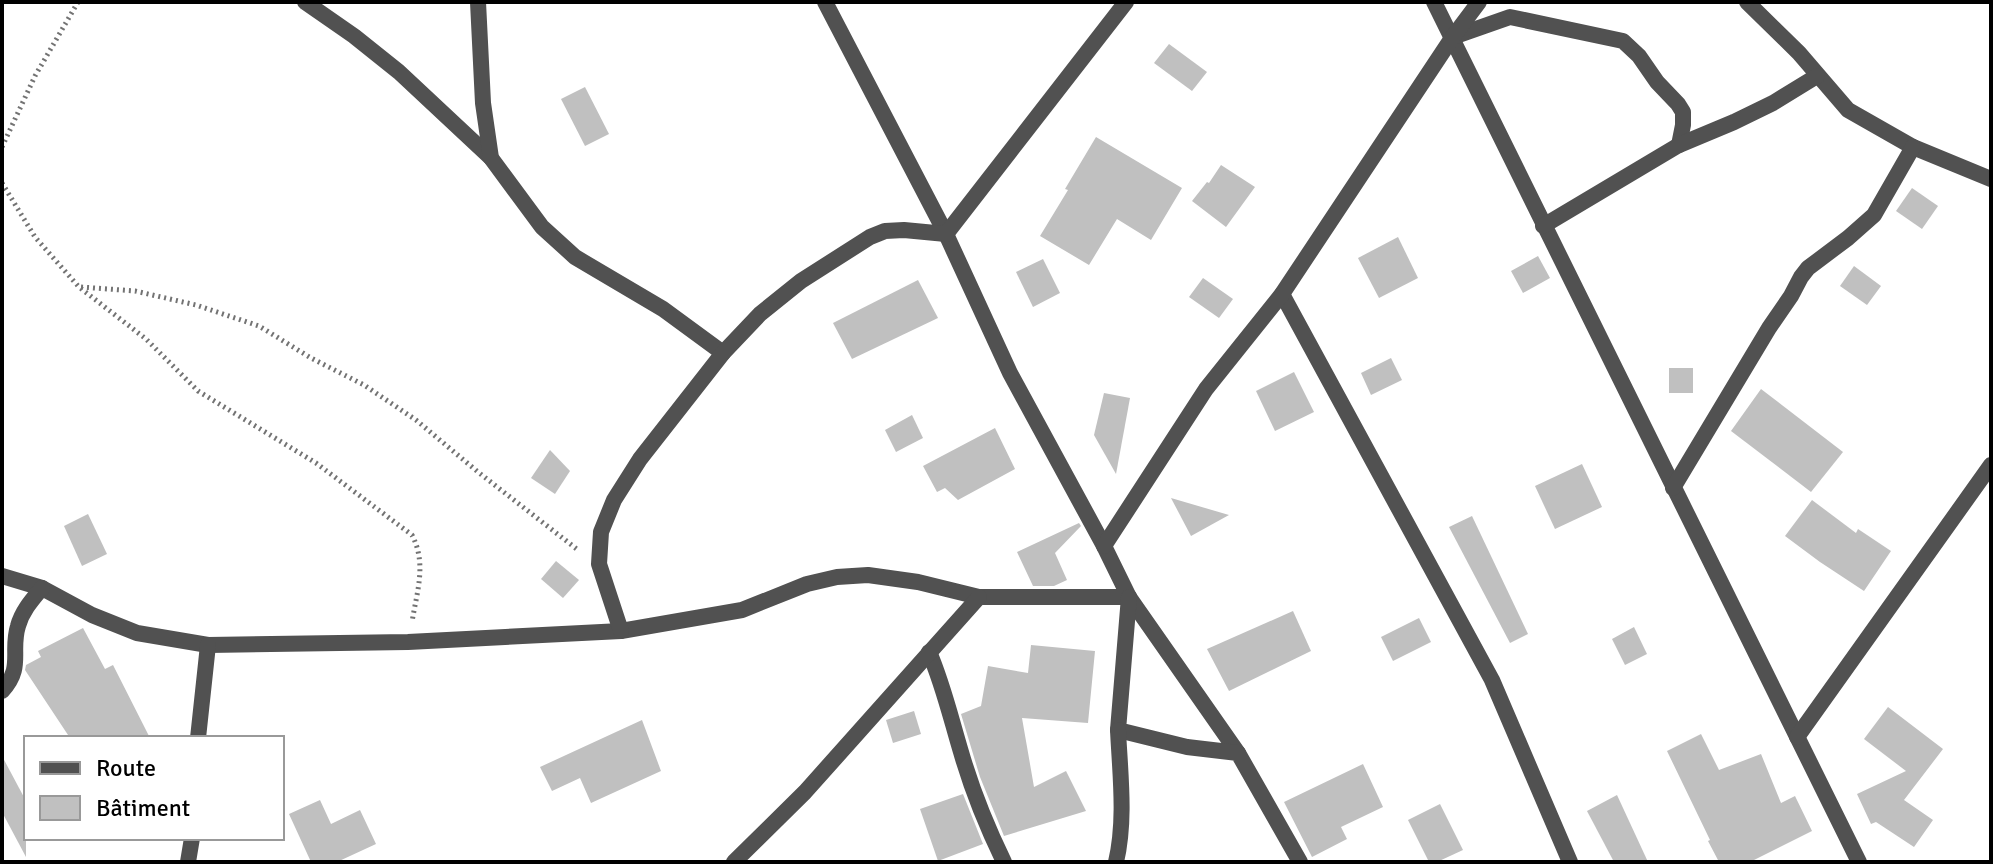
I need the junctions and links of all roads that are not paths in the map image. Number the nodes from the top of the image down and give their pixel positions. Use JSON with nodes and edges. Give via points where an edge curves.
{"nodes":[{"id":1,"x":305,"y":2,"type":"edge"},
{"id":2,"x":478,"y":2,"type":"edge"},
{"id":3,"x":825,"y":2,"type":"edge"},
{"id":4,"x":1126,"y":2,"type":"edge"},
{"id":5,"x":1434,"y":2,"type":"edge"},
{"id":6,"x":1479,"y":2,"type":"edge"},
{"id":7,"x":1747,"y":2,"type":"edge"},
{"id":8,"x":1452,"y":38,"type":"junction"},
{"id":9,"x":1817,"y":76,"type":"junction"},
{"id":10,"x":1679,"y":145,"type":"junction"},
{"id":11,"x":1913,"y":147,"type":"junction"},
{"id":12,"x":491,"y":158,"type":"junction"},
{"id":13,"x":1991,"y":179,"type":"edge"},
{"id":14,"x":1543,"y":226,"type":"junction"},
{"id":15,"x":946,"y":234,"type":"junction"},
{"id":16,"x":1282,"y":294,"type":"junction"},
{"id":17,"x":723,"y":353,"type":"junction"},
{"id":18,"x":1991,"y":465,"type":"edge"},
{"id":19,"x":1673,"y":488,"type":"junction"},
{"id":20,"x":1104,"y":546,"type":"junction"},
{"id":21,"x":2,"y":576,"type":"edge"},
{"id":22,"x":42,"y":588,"type":"junction"},
{"id":23,"x":979,"y":597,"type":"junction"},
{"id":24,"x":1129,"y":597,"type":"junction"},
{"id":25,"x":621,"y":631,"type":"junction"},
{"id":26,"x":208,"y":645,"type":"junction"},
{"id":27,"x":929,"y":652,"type":"junction"},
{"id":28,"x":2,"y":691,"type":"edge"},
{"id":29,"x":1118,"y":730,"type":"junction"},
{"id":30,"x":198,"y":736,"type":"edge"},
{"id":31,"x":1797,"y":737,"type":"junction"},
{"id":32,"x":1238,"y":753,"type":"junction"},
{"id":33,"x":192,"y":840,"type":"edge"},
{"id":34,"x":188,"y":862,"type":"edge"},
{"id":35,"x":734,"y":862,"type":"edge"},
{"id":36,"x":1004,"y":862,"type":"edge"},
{"id":37,"x":1116,"y":862,"type":"edge"},
{"id":38,"x":1300,"y":862,"type":"edge"},
{"id":39,"x":1570,"y":862,"type":"edge"},
{"id":40,"x":1859,"y":862,"type":"edge"}],
"edges":[{"from":1,"to":12,"type":"street","via":[[399,72]]},
{"from":2,"to":12,"type":"street"},
{"from":3,"to":15,"type":"street"},
{"from":4,"to":15,"type":"street"},
{"from":5,"to":8,"type":"street"},
{"from":6,"to":8,"type":"street"},
{"from":7,"to":9,"type":"street"},
{"from":8,"to":10,"type":"street","via":[[1510,17],[1623,41],[1683,112]]},
{"from":8,"to":14,"type":"street"},
{"from":8,"to":16,"type":"street"},
{"from":9,"to":10,"type":"street","via":[[1773,103]]},
{"from":9,"to":11,"type":"street","via":[[1848,110]]},
{"from":10,"to":14,"type":"street"},
{"from":11,"to":13,"type":"street"},
{"from":11,"to":19,"type":"street","via":[[1874,215],[1801,277]]},
{"from":12,"to":17,"type":"street","via":[[542,227],[575,257],[663,309]]},
{"from":14,"to":19,"type":"street"},
{"from":15,"to":17,"type":"street","via":[[904,230],[870,237],[801,281]]},
{"from":15,"to":20,"type":"street","via":[[1010,373]]},
{"from":16,"to":20,"type":"street","via":[[1206,389]]},
{"from":16,"to":39,"type":"street","via":[[1492,680]]},
{"from":17,"to":25,"type":"street","via":[[640,459],[601,532],[599,564]]},
{"from":18,"to":31,"type":"street"},
{"from":19,"to":31,"type":"street"},
{"from":20,"to":24,"type":"street"},
{"from":21,"to":22,"type":"street"},
{"from":22,"to":26,"type":"street","via":[[137,633]]},
{"from":22,"to":28,"type":"street","via":[[17,627],[15,673]]},
{"from":23,"to":24,"type":"street"},
{"from":23,"to":25,"type":"street","via":[[918,582],[837,577],[742,610]]},
{"from":23,"to":27,"type":"street"},
{"from":24,"to":29,"type":"street"},
{"from":24,"to":32,"type":"street"},
{"from":25,"to":26,"type":"street"},
{"from":26,"to":30,"type":"street"},
{"from":27,"to":35,"type":"street","via":[[805,792]]},
{"from":27,"to":36,"type":"street","via":[[966,769]]},
{"from":29,"to":32,"type":"street"},
{"from":29,"to":37,"type":"street"},
{"from":31,"to":40,"type":"street"},
{"from":32,"to":38,"type":"street"},
{"from":33,"to":34,"type":"street"}]}
